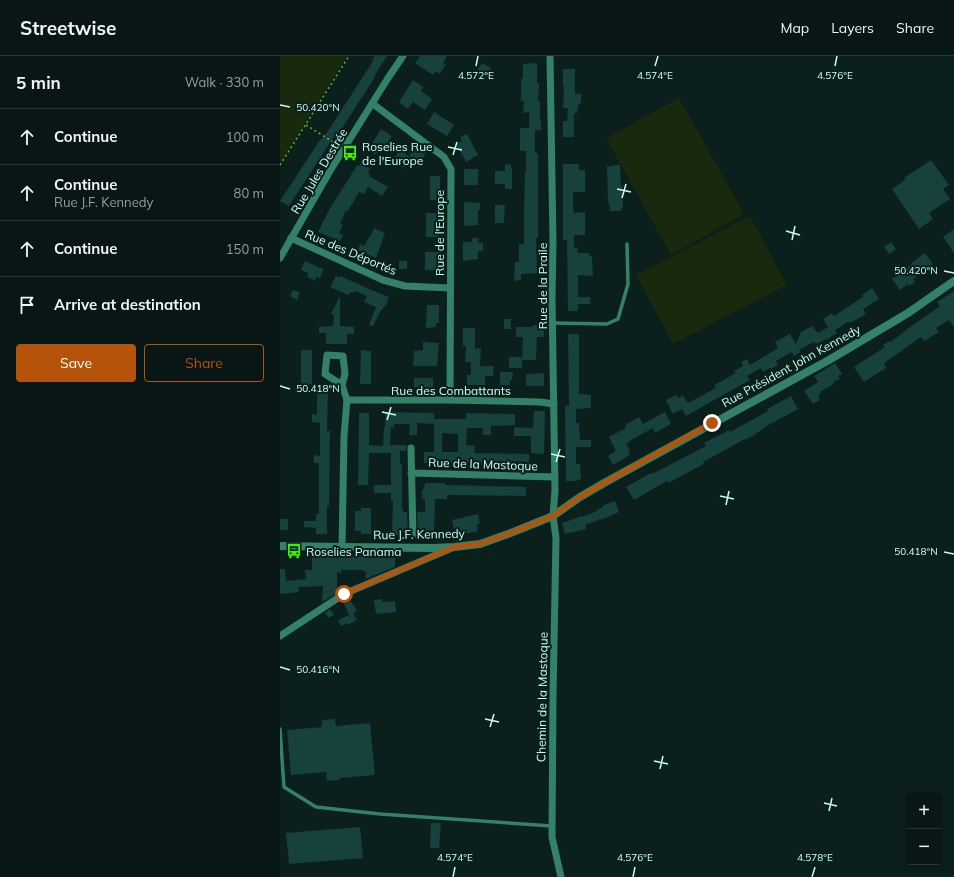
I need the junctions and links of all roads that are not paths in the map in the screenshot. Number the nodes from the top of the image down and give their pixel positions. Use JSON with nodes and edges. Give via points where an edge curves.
{"nodes":[{"id":1,"x":404,"y":56,"type":"edge"},
{"id":2,"x":550,"y":56,"type":"edge"},
{"id":3,"x":373,"y":104,"type":"junction"},
{"id":4,"x":291,"y":238,"type":"junction"},
{"id":5,"x":626,"y":244,"type":"dead end"},
{"id":6,"x":280,"y":258,"type":"edge"},
{"id":7,"x":954,"y":281,"type":"edge"},
{"id":8,"x":450,"y":288,"type":"junction"},
{"id":9,"x":553,"y":323,"type":"junction"},
{"id":10,"x":342,"y":385,"type":"dead end"},
{"id":11,"x":347,"y":400,"type":"junction"},
{"id":12,"x":450,"y":400,"type":"junction"},
{"id":13,"x":554,"y":404,"type":"junction"},
{"id":14,"x":411,"y":448,"type":"dead end"},
{"id":15,"x":411,"y":473,"type":"junction"},
{"id":16,"x":555,"y":477,"type":"junction"},
{"id":17,"x":553,"y":516,"type":"junction"},
{"id":18,"x":413,"y":535,"type":"dead end"},
{"id":19,"x":280,"y":546,"type":"edge"},
{"id":20,"x":342,"y":547,"type":"junction"},
{"id":21,"x":454,"y":547,"type":"junction"},
{"id":22,"x":280,"y":636,"type":"edge"},
{"id":23,"x":280,"y":728,"type":"edge"},
{"id":24,"x":552,"y":826,"type":"junction"},
{"id":25,"x":561,"y":877,"type":"edge"}],
"edges":[{"from":1,"to":3,"type":"street","name":"Rue Jules Destrée"},
{"from":2,"to":9,"type":"street","name":"Rue de la Praile"},
{"from":3,"to":4,"type":"street","name":"Rue Jules Destrée"},
{"from":3,"to":8,"type":"street","name":"Rue de l'Europe","via":[[444,157],[451,169]]},
{"from":4,"to":6,"type":"street","name":"Rue Jules Destrée"},
{"from":4,"to":8,"type":"street","name":"Rue des Déportés","via":[[383,280],[405,286]]},
{"from":5,"to":9,"type":"lane","via":[[628,284],[618,319],[607,324]]},
{"from":7,"to":17,"type":"street","name":"Rue Président John Kennedy","via":[[908,313],[829,360],[604,483]]},
{"from":8,"to":12,"type":"street","name":"Rue de l'Europe"},
{"from":9,"to":13,"type":"street","name":"Rue de la Praile"},
{"from":10,"to":11,"type":"street"},
{"from":11,"to":12,"type":"street","name":"Rue des Combattants"},
{"from":11,"to":20,"type":"street"},
{"from":12,"to":13,"type":"street","name":"Rue des Combattants"},
{"from":13,"to":16,"type":"street","name":"Rue de la Praile"},
{"from":14,"to":15,"type":"street"},
{"from":15,"to":16,"type":"street","name":"Rue de la Mastoque"},
{"from":15,"to":18,"type":"street"},
{"from":16,"to":17,"type":"street","name":"Rue de la Praile"},
{"from":17,"to":21,"type":"street","name":"Rue J.F. Kennedy","via":[[480,544]]},
{"from":17,"to":24,"type":"street","name":"Chemin de la Mastoque","via":[[556,538]]},
{"from":19,"to":20,"type":"street","name":"Rue J.F. Kennedy"},
{"from":20,"to":21,"type":"street","name":"Rue J.F. Kennedy"},
{"from":21,"to":22,"type":"street","via":[[344,594]]},
{"from":23,"to":24,"type":"lane","via":[[284,787],[316,807]]},
{"from":24,"to":25,"type":"street","name":"Chemin de la Mastoque"}]}
